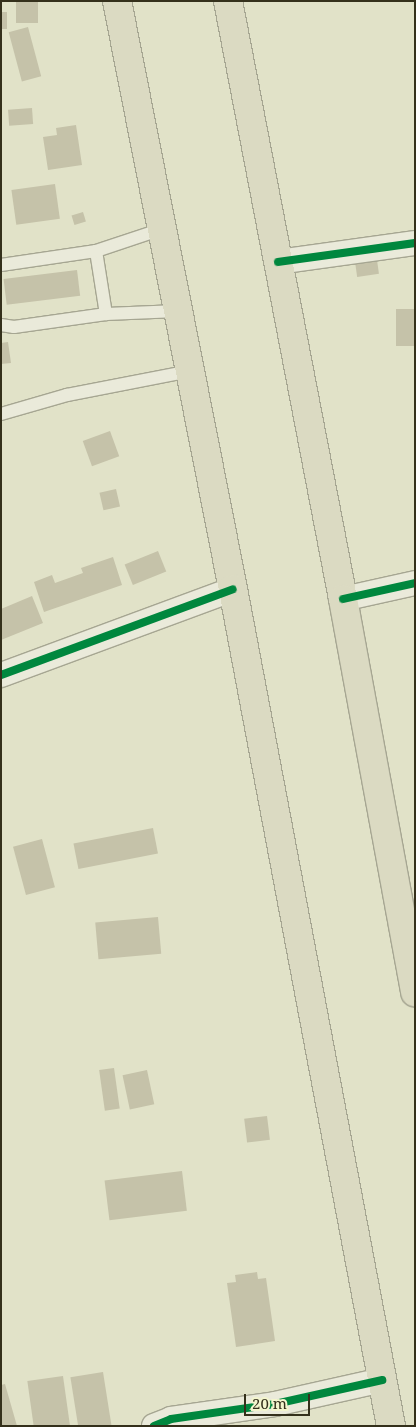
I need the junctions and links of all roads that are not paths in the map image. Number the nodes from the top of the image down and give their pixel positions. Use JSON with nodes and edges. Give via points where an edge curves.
{"nodes":[{"id":1,"x":117,"y":1,"type":"edge"},
{"id":2,"x":228,"y":1,"type":"edge"},
{"id":3,"x":162,"y":229,"type":"junction"},
{"id":4,"x":415,"y":243,"type":"edge"},
{"id":5,"x":96,"y":251,"type":"junction"},
{"id":6,"x":278,"y":262,"type":"junction"},
{"id":7,"x":1,"y":264,"type":"edge"},
{"id":8,"x":178,"y":311,"type":"junction"},
{"id":9,"x":106,"y":314,"type":"junction"},
{"id":10,"x":1,"y":325,"type":"edge"},
{"id":11,"x":190,"y":371,"type":"junction"},
{"id":12,"x":1,"y":414,"type":"edge"},
{"id":13,"x":415,"y":583,"type":"edge"},
{"id":14,"x":233,"y":589,"type":"junction"},
{"id":15,"x":343,"y":599,"type":"junction"},
{"id":16,"x":1,"y":675,"type":"edge"},
{"id":17,"x":415,"y":992,"type":"edge"},
{"id":18,"x":382,"y":1380,"type":"junction"},
{"id":19,"x":154,"y":1426,"type":"edge"},
{"id":20,"x":391,"y":1426,"type":"edge"}],
"edges":[{"from":1,"to":3,"type":"highway"},
{"from":2,"to":6,"type":"highway"},
{"from":3,"to":5,"type":"lane"},
{"from":3,"to":8,"type":"highway"},
{"from":4,"to":6,"type":"street"},
{"from":5,"to":7,"type":"lane"},
{"from":5,"to":9,"type":"lane"},
{"from":6,"to":15,"type":"highway"},
{"from":8,"to":9,"type":"lane"},
{"from":8,"to":11,"type":"highway"},
{"from":9,"to":10,"type":"lane","via":[[14,327]]},
{"from":11,"to":12,"type":"lane","via":[[67,395]]},
{"from":11,"to":14,"type":"highway"},
{"from":13,"to":15,"type":"street"},
{"from":14,"to":16,"type":"street"},
{"from":14,"to":18,"type":"highway"},
{"from":15,"to":17,"type":"highway"},
{"from":18,"to":19,"type":"street","via":[[275,1404],[171,1419]]},
{"from":18,"to":20,"type":"highway"}]}
